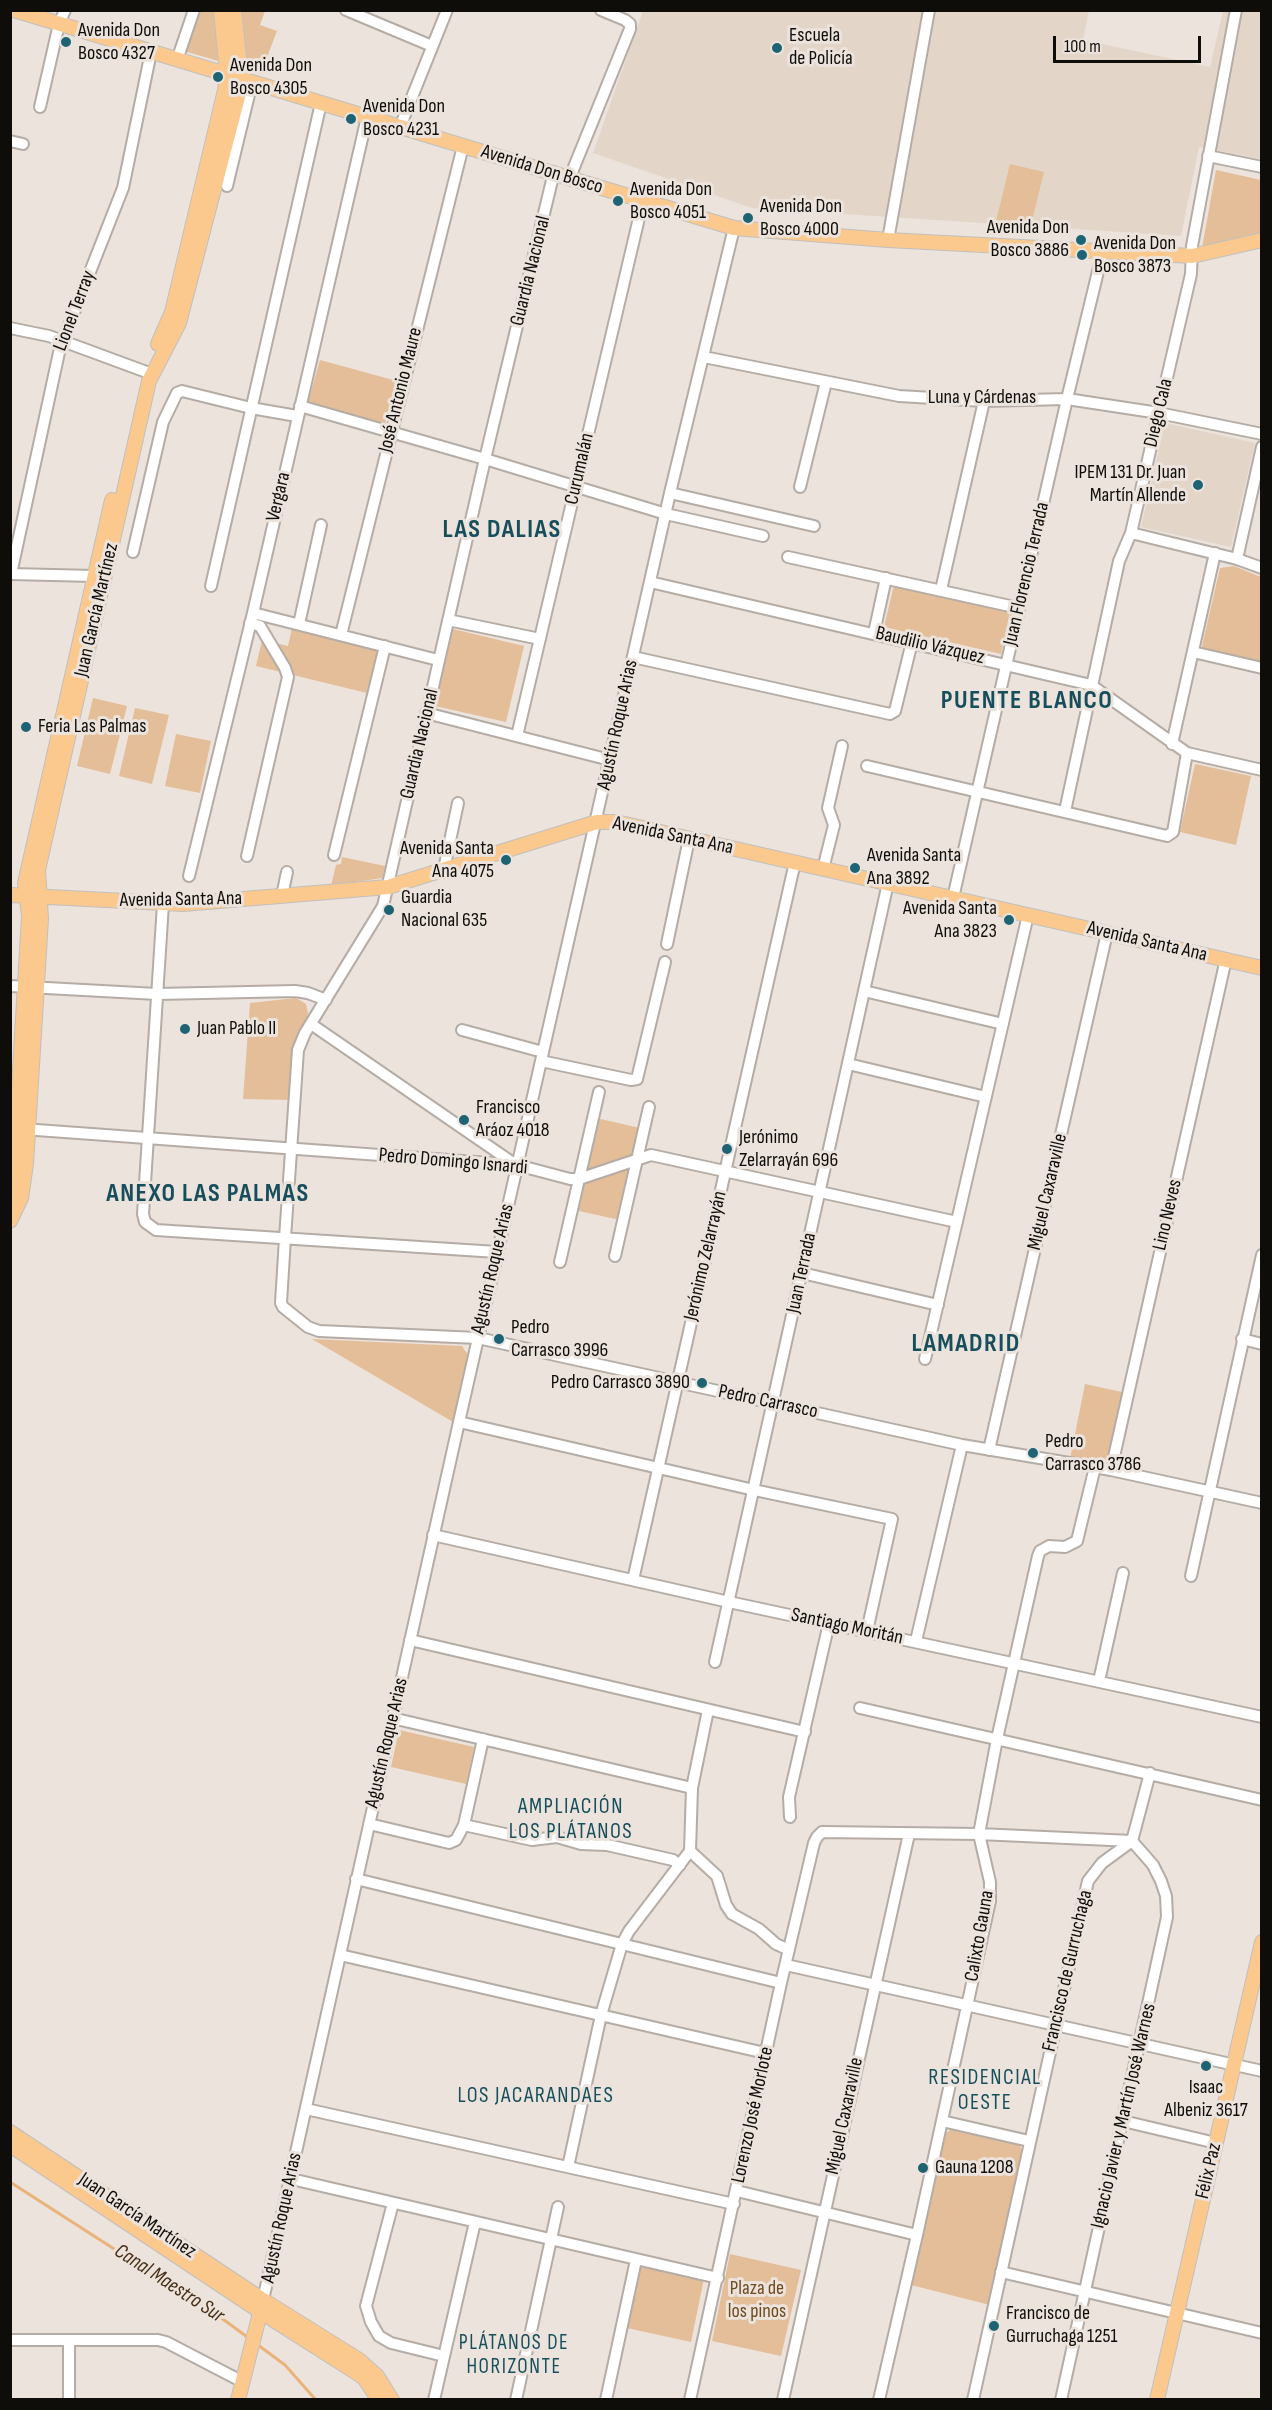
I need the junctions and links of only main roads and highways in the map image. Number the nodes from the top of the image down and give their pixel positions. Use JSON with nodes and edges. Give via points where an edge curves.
{"nodes":[{"id":1,"x":14,"y":10,"type":"edge"},
{"id":2,"x":221,"y":10,"type":"edge"},
{"id":3,"x":234,"y":10,"type":"edge"},
{"id":4,"x":240,"y":78,"type":"junction"},
{"id":5,"x":1262,"y":240,"type":"edge"},
{"id":6,"x":147,"y":373,"type":"junction"},
{"id":7,"x":10,"y":895,"type":"edge"},
{"id":8,"x":32,"y":896,"type":"junction"},
{"id":9,"x":1262,"y":968,"type":"edge"},
{"id":10,"x":23,"y":986,"type":"edge"},
{"id":11,"x":18,"y":1128,"type":"edge"},
{"id":12,"x":10,"y":1195,"type":"edge"},
{"id":13,"x":10,"y":1221,"type":"edge"},
{"id":14,"x":1262,"y":1942,"type":"edge"},
{"id":15,"x":10,"y":2132,"type":"edge"},
{"id":16,"x":10,"y":2145,"type":"edge"},
{"id":17,"x":262,"y":2306,"type":"junction"},
{"id":18,"x":238,"y":2400,"type":"edge"},
{"id":19,"x":378,"y":2400,"type":"edge"},
{"id":20,"x":392,"y":2400,"type":"edge"},
{"id":21,"x":1157,"y":2400,"type":"edge"}],
"edges":[{"from":1,"to":4,"type":"main road","name":"Avenida Don Bosco"},
{"from":2,"to":4,"type":"main road","name":"Juan García Martínez"},
{"from":3,"to":4,"type":"main road","name":"Juan García Martínez"},
{"from":4,"to":5,"type":"main road","name":"Avenida Don Bosco","via":[[734,228],[1192,255]]},
{"from":4,"to":6,"type":"main road","name":"Juan García Martínez","via":[[172,312]]},
{"from":6,"to":8,"type":"main road","name":"Juan García Martínez"},
{"from":6,"to":8,"type":"main road","name":"Juan García Martínez","via":[[28,865],[25,883]]},
{"from":7,"to":8,"type":"main road","name":"Avenida Santa Ana"},
{"from":8,"to":9,"type":"main road","name":"Avenida Santa Ana","via":[[163,904],[388,887],[597,822],[616,822]]},
{"from":8,"to":10,"type":"main road","name":"Juan García Martínez"},
{"from":10,"to":11,"type":"main road","name":"Juan García Martínez"},
{"from":11,"to":12,"type":"main road","name":"Juan García Martínez"},
{"from":11,"to":13,"type":"main road","name":"Juan García Martínez","via":[[24,1184]]},
{"from":14,"to":21,"type":"main road","name":"Félix Paz"},
{"from":15,"to":17,"type":"main road","name":"Juan García Martínez"},
{"from":16,"to":17,"type":"main road","name":"Juan García Martínez"},
{"from":17,"to":18,"type":"main road"},
{"from":17,"to":19,"type":"main road","via":[[364,2378]]},
{"from":17,"to":20,"type":"main road","via":[[371,2369]]}]}
